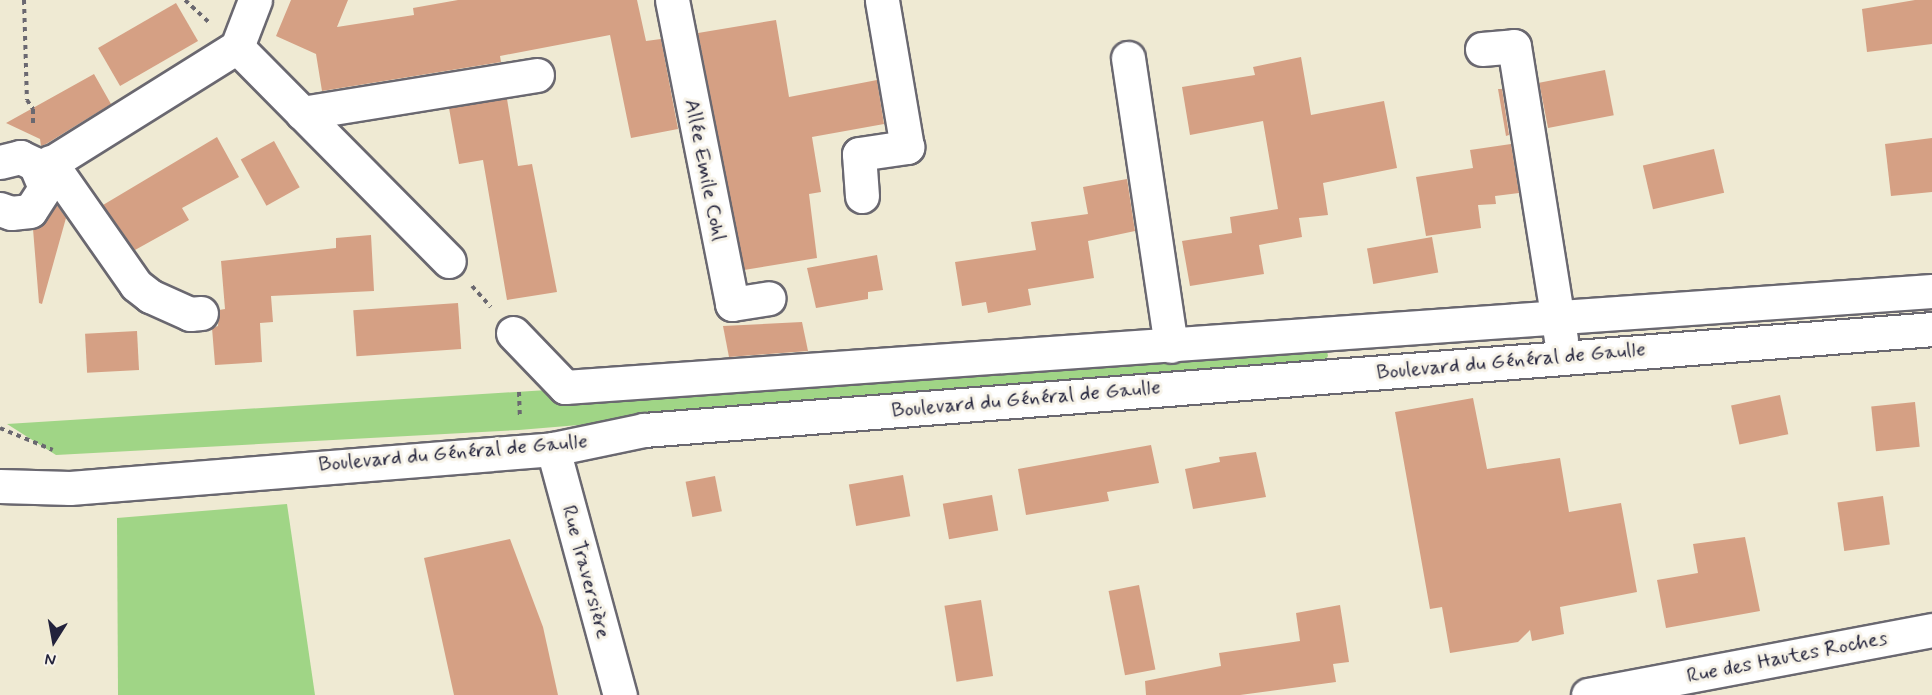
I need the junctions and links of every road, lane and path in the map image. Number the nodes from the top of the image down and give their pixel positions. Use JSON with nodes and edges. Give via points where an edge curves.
{"nodes":[{"id":1,"x":24,"y":0,"type":"edge"},
{"id":2,"x":255,"y":0,"type":"edge"},
{"id":3,"x":652,"y":0,"type":"edge"},
{"id":4,"x":672,"y":0,"type":"edge"},
{"id":5,"x":882,"y":0,"type":"edge"},
{"id":6,"x":661,"y":45,"type":"dead end"},
{"id":7,"x":237,"y":47,"type":"junction"},
{"id":8,"x":1482,"y":50,"type":"dead end"},
{"id":9,"x":1128,"y":58,"type":"dead end"},
{"id":10,"x":537,"y":75,"type":"dead end"},
{"id":11,"x":302,"y":113,"type":"junction"},
{"id":12,"x":25,"y":163,"type":"edge"},
{"id":13,"x":862,"y":196,"type":"dead end"},
{"id":14,"x":0,"y":209,"type":"edge"},
{"id":15,"x":450,"y":261,"type":"joint"},
{"id":16,"x":1932,"y":291,"type":"edge"},
{"id":17,"x":1894,"y":294,"type":"junction"},
{"id":18,"x":769,"y":298,"type":"dead end"},
{"id":19,"x":201,"y":313,"type":"dead end"},
{"id":20,"x":1557,"y":318,"type":"junction"},
{"id":21,"x":1932,"y":329,"type":"edge"},
{"id":22,"x":1896,"y":332,"type":"junction"},
{"id":23,"x":513,"y":333,"type":"joint"},
{"id":24,"x":1336,"y":334,"type":"junction"},
{"id":25,"x":1171,"y":346,"type":"junction"},
{"id":26,"x":1563,"y":356,"type":"junction"},
{"id":27,"x":1339,"y":376,"type":"junction"},
{"id":28,"x":519,"y":391,"type":"dead end"},
{"id":29,"x":519,"y":421,"type":"dead end"},
{"id":30,"x":553,"y":449,"type":"junction"},
{"id":31,"x":0,"y":464,"type":"edge"},
{"id":32,"x":122,"y":482,"type":"junction"},
{"id":33,"x":0,"y":486,"type":"edge"},
{"id":34,"x":1932,"y":630,"type":"edge"},
{"id":35,"x":1600,"y":694,"type":"edge"},
{"id":36,"x":620,"y":695,"type":"edge"}],
"edges":[{"from":1,"to":12,"type":"path","via":[[27,100],[33,109],[34,124],[22,134]]},
{"from":2,"to":7,"type":"street"},
{"from":3,"to":6,"type":"street"},
{"from":4,"to":18,"type":"street","name":"Allée Emile Cohl","via":[[732,304]]},
{"from":5,"to":13,"type":"street","via":[[907,147],[859,154]]},
{"from":7,"to":11,"type":"street"},
{"from":7,"to":12,"type":"street"},
{"from":8,"to":20,"type":"street","via":[[1514,46]]},
{"from":9,"to":25,"type":"street"},
{"from":10,"to":11,"type":"street"},
{"from":11,"to":15,"type":"street"},
{"from":12,"to":14,"type":"street","via":[[45,188],[37,205],[21,213]]},
{"from":12,"to":19,"type":"street","via":[[136,285],[150,296],[190,314]]},
{"from":15,"to":23,"type":"path"},
{"from":16,"to":17,"type":"street","name":"Boulevard du Général de Gaulle"},
{"from":17,"to":20,"type":"street","name":"Boulevard du Général de Gaulle"},
{"from":17,"to":22,"type":"street"},
{"from":20,"to":24,"type":"street","name":"Boulevard du Général de Gaulle"},
{"from":20,"to":26,"type":"street"},
{"from":21,"to":22,"type":"street","name":"Boulevard du Général de Gaulle"},
{"from":22,"to":26,"type":"street","name":"Boulevard du Général de Gaulle"},
{"from":23,"to":25,"type":"street","name":"Boulevard du Général de Gaulle","via":[[565,387]]},
{"from":24,"to":25,"type":"street","name":"Boulevard du Général de Gaulle"},
{"from":24,"to":27,"type":"street"},
{"from":26,"to":27,"type":"street","name":"Boulevard du Général de Gaulle"},
{"from":27,"to":30,"type":"street","name":"Boulevard du Général de Gaulle","via":[[644,430]]},
{"from":28,"to":29,"type":"path"},
{"from":30,"to":32,"type":"street","name":"Boulevard du Général de Gaulle"},
{"from":30,"to":36,"type":"street","name":"Rue Traversière"},
{"from":31,"to":32,"type":"street","name":"Boulevard du Général de Gaulle"},
{"from":32,"to":33,"type":"street","name":"Boulevard du Général de Gaulle","via":[[70,488]]},
{"from":34,"to":35,"type":"street","name":"Rue des Hautes Roches"}]}
